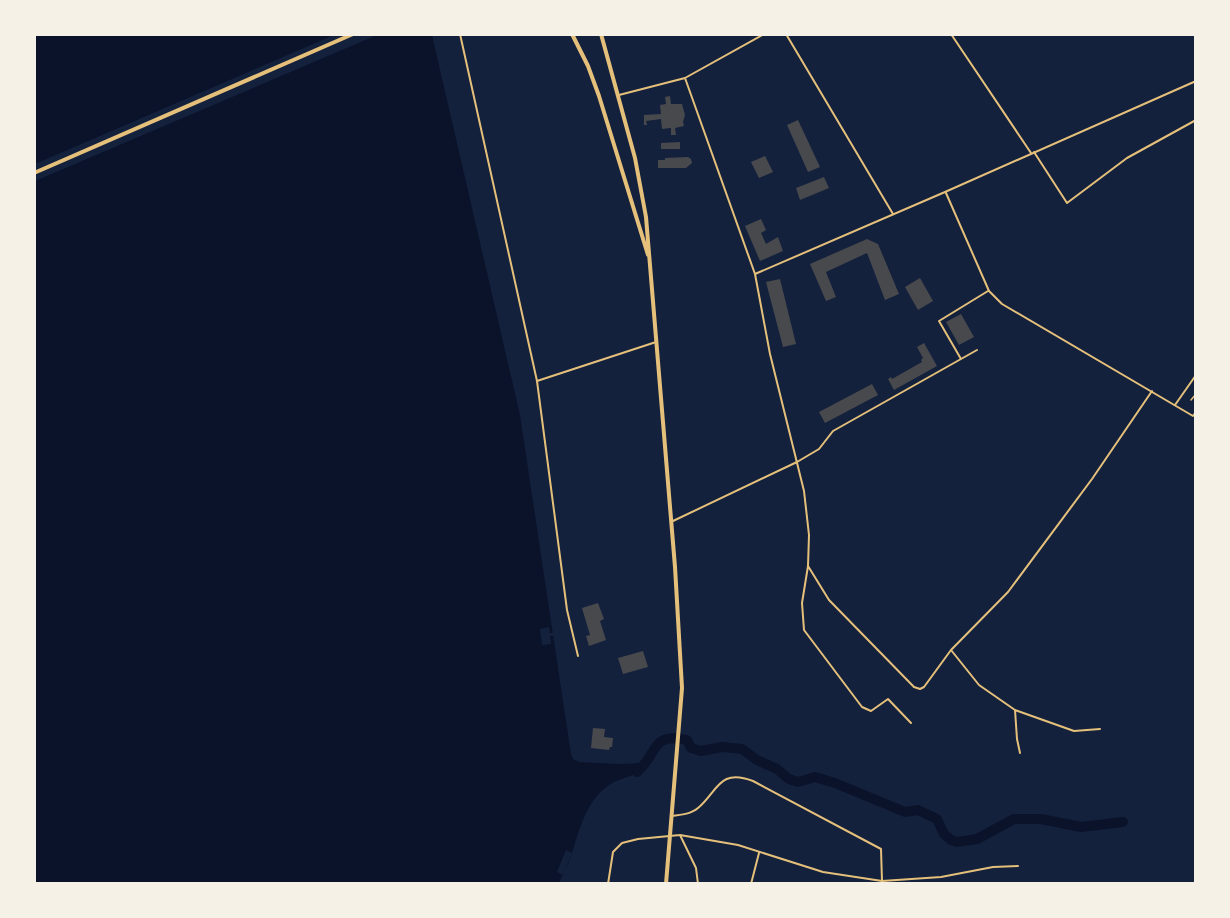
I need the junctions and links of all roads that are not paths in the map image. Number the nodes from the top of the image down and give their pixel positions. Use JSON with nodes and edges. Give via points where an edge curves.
{"nodes":[{"id":1,"x":353,"y":34,"type":"edge"},
{"id":2,"x":460,"y":34,"type":"edge"},
{"id":3,"x":572,"y":34,"type":"edge"},
{"id":4,"x":601,"y":34,"type":"edge"},
{"id":5,"x":764,"y":34,"type":"edge"},
{"id":6,"x":786,"y":34,"type":"edge"},
{"id":7,"x":951,"y":34,"type":"edge"},
{"id":8,"x":684,"y":78,"type":"junction"},
{"id":9,"x":1196,"y":81,"type":"edge"},
{"id":10,"x":619,"y":96,"type":"junction"},
{"id":11,"x":1196,"y":120,"type":"edge"},
{"id":12,"x":1033,"y":153,"type":"junction"},
{"id":13,"x":34,"y":173,"type":"edge"},
{"id":14,"x":945,"y":192,"type":"junction"},
{"id":15,"x":893,"y":214,"type":"junction"},
{"id":16,"x":651,"y":264,"type":"junction"},
{"id":17,"x":755,"y":274,"type":"junction"},
{"id":18,"x":989,"y":291,"type":"junction"},
{"id":19,"x":656,"y":342,"type":"junction"},
{"id":20,"x":977,"y":350,"type":"dead end"},
{"id":21,"x":961,"y":359,"type":"junction"},
{"id":22,"x":1196,"y":375,"type":"edge"},
{"id":23,"x":537,"y":381,"type":"junction"},
{"id":24,"x":1152,"y":391,"type":"junction"},
{"id":25,"x":1196,"y":393,"type":"edge"},
{"id":26,"x":1191,"y":400,"type":"dead end"},
{"id":27,"x":1175,"y":405,"type":"junction"},
{"id":28,"x":1196,"y":412,"type":"edge"},
{"id":29,"x":797,"y":462,"type":"junction"},
{"id":30,"x":670,"y":522,"type":"junction"},
{"id":31,"x":808,"y":567,"type":"junction"},
{"id":32,"x":951,"y":650,"type":"junction"},
{"id":33,"x":578,"y":656,"type":"dead end"},
{"id":34,"x":1015,"y":710,"type":"junction"},
{"id":35,"x":911,"y":723,"type":"dead end"},
{"id":36,"x":1100,"y":729,"type":"dead end"},
{"id":37,"x":1020,"y":753,"type":"dead end"},
{"id":38,"x":671,"y":816,"type":"junction"},
{"id":39,"x":680,"y":836,"type":"junction"},
{"id":40,"x":669,"y":837,"type":"junction"},
{"id":41,"x":759,"y":853,"type":"junction"},
{"id":42,"x":1018,"y":866,"type":"dead end"},
{"id":43,"x":882,"y":881,"type":"junction"},
{"id":44,"x":608,"y":884,"type":"edge"},
{"id":45,"x":666,"y":884,"type":"edge"},
{"id":46,"x":698,"y":884,"type":"edge"},
{"id":47,"x":751,"y":884,"type":"edge"}],
"edges":[{"from":1,"to":13,"type":"highway"},
{"from":2,"to":23,"type":"street"},
{"from":3,"to":16,"type":"highway","via":[[599,96]]},
{"from":4,"to":10,"type":"highway"},
{"from":5,"to":8,"type":"street"},
{"from":6,"to":15,"type":"street"},
{"from":7,"to":12,"type":"street"},
{"from":8,"to":10,"type":"street"},
{"from":8,"to":17,"type":"street"},
{"from":9,"to":12,"type":"street"},
{"from":10,"to":16,"type":"highway","via":[[639,176]]},
{"from":11,"to":12,"type":"street","via":[[1127,158],[1067,203]]},
{"from":12,"to":14,"type":"street"},
{"from":14,"to":15,"type":"street"},
{"from":14,"to":18,"type":"street"},
{"from":15,"to":17,"type":"street"},
{"from":16,"to":19,"type":"highway"},
{"from":17,"to":29,"type":"street"},
{"from":18,"to":21,"type":"street","via":[[939,321]]},
{"from":18,"to":24,"type":"street","via":[[1002,304]]},
{"from":19,"to":23,"type":"street"},
{"from":19,"to":30,"type":"highway"},
{"from":20,"to":21,"type":"street"},
{"from":21,"to":29,"type":"street","via":[[832,431],[819,449]]},
{"from":22,"to":27,"type":"street"},
{"from":23,"to":33,"type":"street","via":[[567,610]]},
{"from":24,"to":27,"type":"street"},
{"from":24,"to":32,"type":"street","via":[[1008,592]]},
{"from":25,"to":26,"type":"street"},
{"from":27,"to":28,"type":"street","via":[[1193,416]]},
{"from":29,"to":30,"type":"street"},
{"from":29,"to":31,"type":"street","via":[[809,535]]},
{"from":30,"to":38,"type":"highway","via":[[682,688]]},
{"from":31,"to":32,"type":"street","via":[[829,600],[914,687],[924,687]]},
{"from":31,"to":35,"type":"street","via":[[802,603],[804,630],[862,707],[871,711],[888,699]]},
{"from":32,"to":34,"type":"street","via":[[979,685]]},
{"from":34,"to":36,"type":"street","via":[[1074,731]]},
{"from":34,"to":37,"type":"street"},
{"from":38,"to":40,"type":"highway"},
{"from":38,"to":43,"type":"street","via":[[688,814],[699,807],[722,780],[741,777],[880,849]]},
{"from":39,"to":40,"type":"street"},
{"from":39,"to":41,"type":"street","via":[[738,845]]},
{"from":39,"to":46,"type":"street","via":[[696,868]]},
{"from":40,"to":44,"type":"street","via":[[622,843],[613,852]]},
{"from":40,"to":45,"type":"highway"},
{"from":41,"to":43,"type":"street","via":[[823,872]]},
{"from":41,"to":47,"type":"street"},
{"from":42,"to":43,"type":"street"}]}
